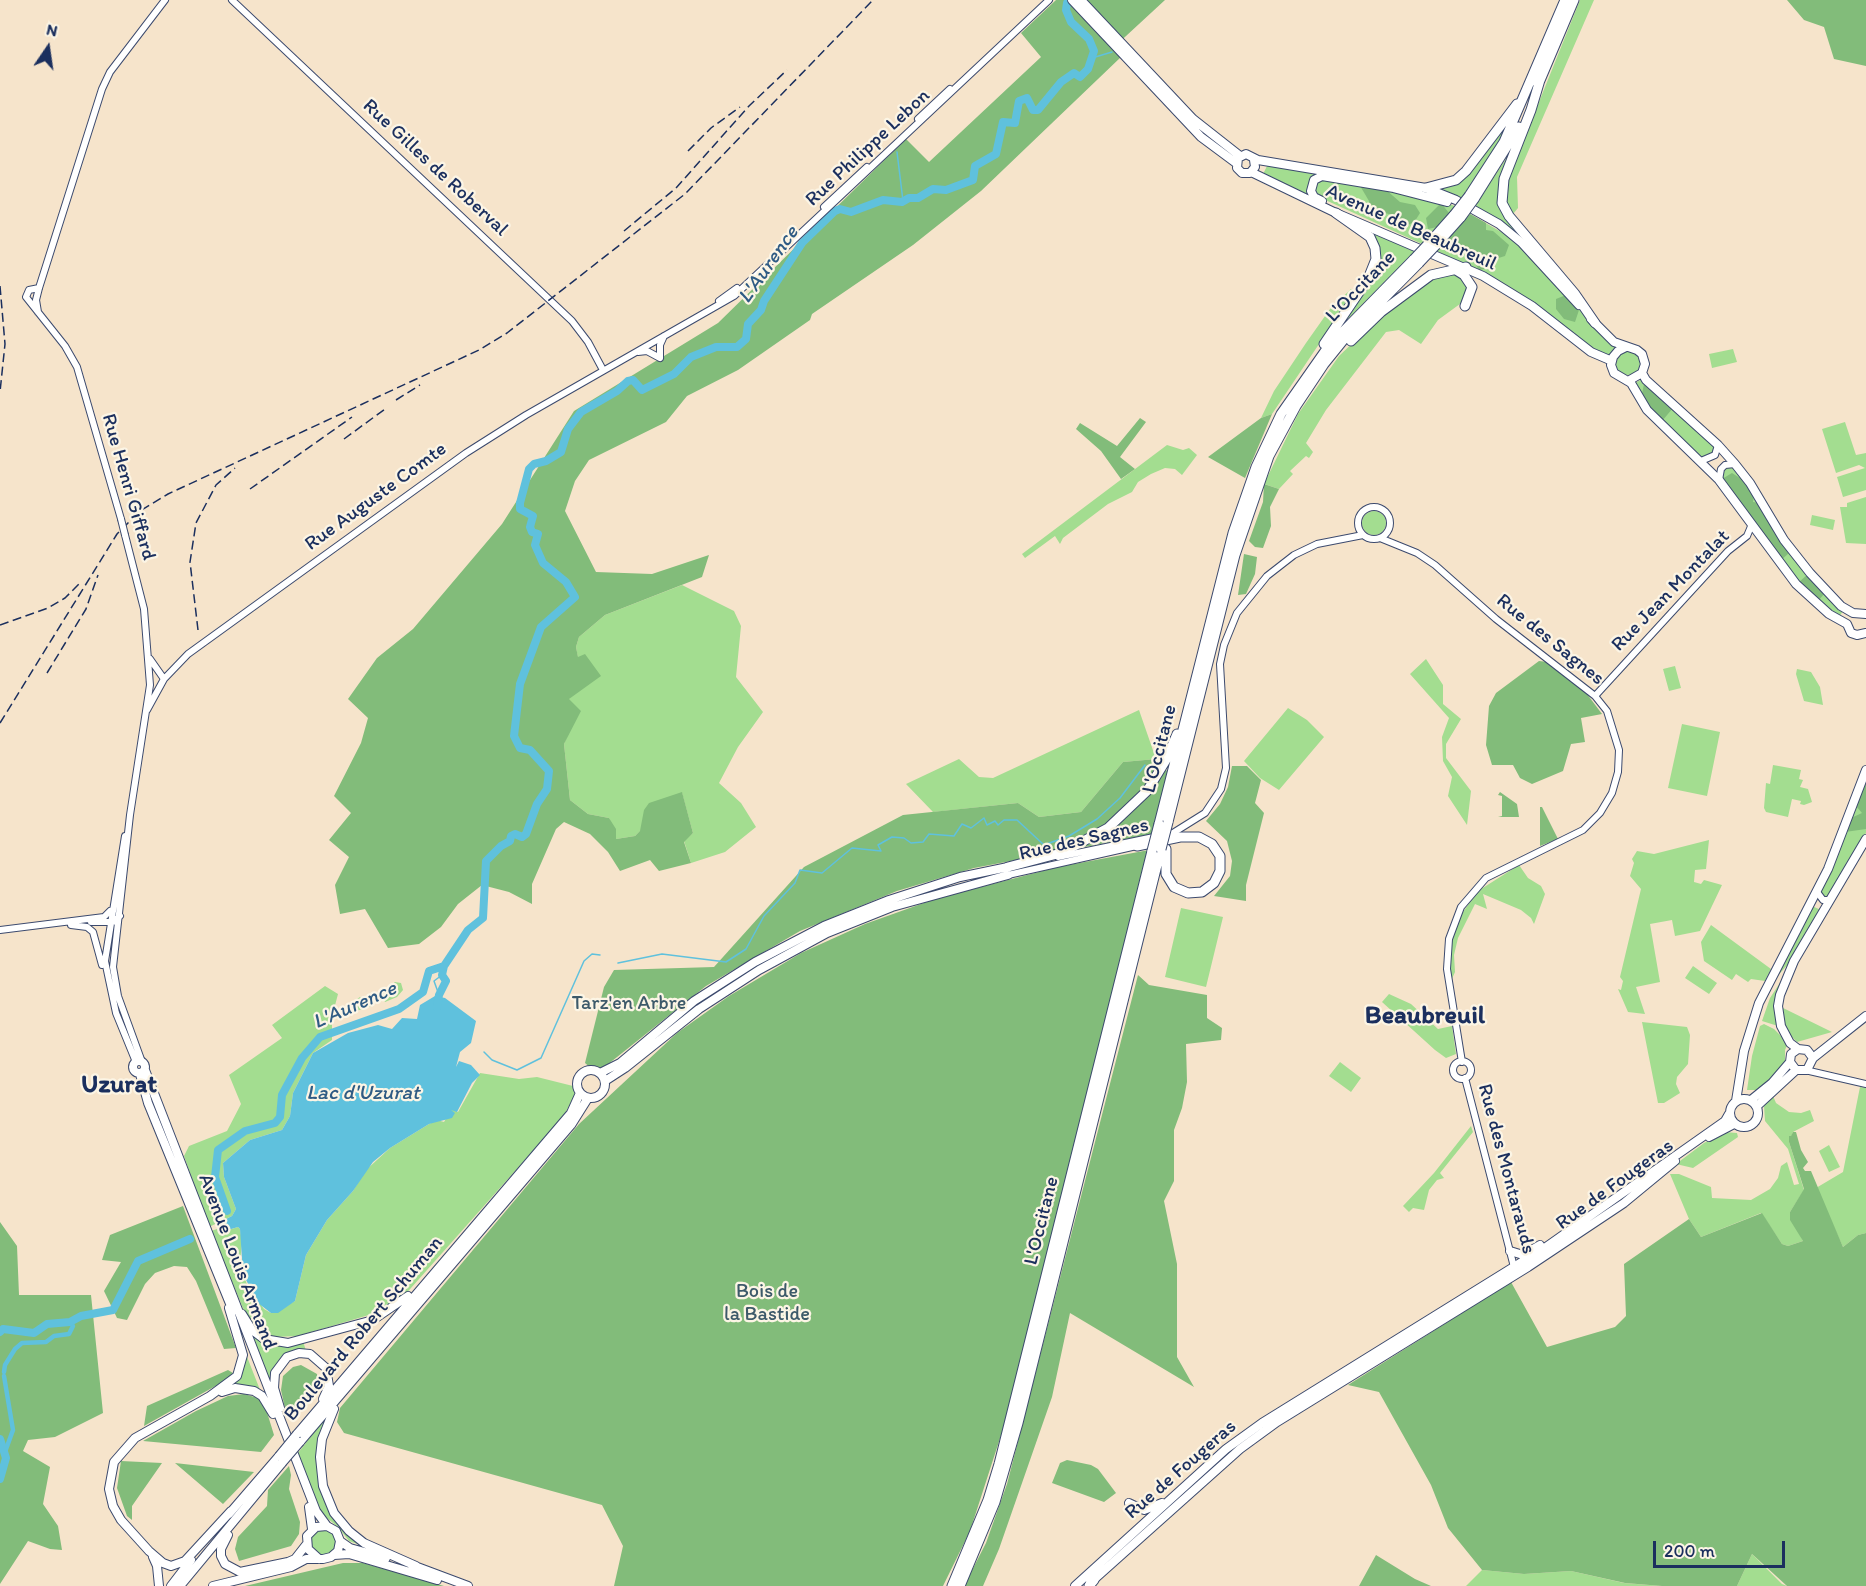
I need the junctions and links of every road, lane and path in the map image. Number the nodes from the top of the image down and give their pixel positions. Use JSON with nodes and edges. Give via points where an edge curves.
{"nodes":[{"id":1,"x":165,"y":0,"type":"edge"},
{"id":2,"x":232,"y":0,"type":"edge"},
{"id":3,"x":1044,"y":0,"type":"edge"},
{"id":4,"x":1049,"y":0,"type":"edge"},
{"id":5,"x":1072,"y":0,"type":"edge"},
{"id":6,"x":1081,"y":0,"type":"edge"},
{"id":7,"x":1565,"y":0,"type":"edge"},
{"id":8,"x":1574,"y":0,"type":"edge"},
{"id":9,"x":1536,"y":80,"type":"junction"},
{"id":10,"x":1238,"y":160,"type":"junction"},
{"id":11,"x":1254,"y":160,"type":"junction"},
{"id":12,"x":1306,"y":168,"type":"junction"},
{"id":13,"x":1251,"y":172,"type":"junction"},
{"id":14,"x":1394,"y":188,"type":"junction"},
{"id":15,"x":1426,"y":189,"type":"junction"},
{"id":16,"x":1336,"y":213,"type":"junction"},
{"id":17,"x":1522,"y":243,"type":"junction"},
{"id":18,"x":1434,"y":247,"type":"junction"},
{"id":19,"x":1417,"y":261,"type":"junction"},
{"id":20,"x":1461,"y":269,"type":"junction"},
{"id":21,"x":1465,"y":306,"type":"dead end"},
{"id":22,"x":1595,"y":323,"type":"junction"},
{"id":23,"x":672,"y":331,"type":"junction"},
{"id":24,"x":665,"y":334,"type":"junction"},
{"id":25,"x":1626,"y":347,"type":"junction"},
{"id":26,"x":635,"y":352,"type":"junction"},
{"id":27,"x":596,"y":357,"type":"junction"},
{"id":28,"x":1612,"y":361,"type":"junction"},
{"id":29,"x":617,"y":362,"type":"junction"},
{"id":30,"x":603,"y":370,"type":"junction"},
{"id":31,"x":1642,"y":373,"type":"junction"},
{"id":32,"x":592,"y":377,"type":"junction"},
{"id":33,"x":1628,"y":381,"type":"junction"},
{"id":34,"x":1305,"y":391,"type":"junction"},
{"id":35,"x":1295,"y":393,"type":"junction"},
{"id":36,"x":1718,"y":445,"type":"junction"},
{"id":37,"x":1701,"y":461,"type":"junction"},
{"id":38,"x":1735,"y":464,"type":"junction"},
{"id":39,"x":1719,"y":480,"type":"junction"},
{"id":40,"x":1752,"y":524,"type":"junction"},
{"id":41,"x":1358,"y":527,"type":"junction"},
{"id":42,"x":1388,"y":532,"type":"junction"},
{"id":43,"x":1363,"y":535,"type":"junction"},
{"id":44,"x":1747,"y":536,"type":"junction"},
{"id":45,"x":1760,"y":536,"type":"junction"},
{"id":46,"x":1344,"y":537,"type":"junction"},
{"id":47,"x":1380,"y":538,"type":"junction"},
{"id":48,"x":1393,"y":542,"type":"junction"},
{"id":49,"x":1284,"y":563,"type":"junction"},
{"id":50,"x":1853,"y":613,"type":"junction"},
{"id":51,"x":1866,"y":614,"type":"edge"},
{"id":52,"x":1847,"y":624,"type":"junction"},
{"id":53,"x":1864,"y":637,"type":"edge"},
{"id":54,"x":150,"y":661,"type":"junction"},
{"id":55,"x":177,"y":664,"type":"junction"},
{"id":56,"x":157,"y":667,"type":"junction"},
{"id":57,"x":1196,"y":678,"type":"junction"},
{"id":58,"x":163,"y":680,"type":"junction"},
{"id":59,"x":1595,"y":696,"type":"junction"},
{"id":60,"x":147,"y":710,"type":"junction"},
{"id":61,"x":1866,"y":770,"type":"edge"},
{"id":62,"x":1864,"y":782,"type":"edge"},
{"id":63,"x":130,"y":815,"type":"junction"},
{"id":64,"x":1164,"y":823,"type":"junction"},
{"id":65,"x":1866,"y":838,"type":"edge"},
{"id":66,"x":1137,"y":846,"type":"junction"},
{"id":67,"x":1160,"y":849,"type":"junction"},
{"id":68,"x":1008,"y":871,"type":"junction"},
{"id":69,"x":1817,"y":892,"type":"junction"},
{"id":70,"x":1830,"y":900,"type":"junction"},
{"id":71,"x":112,"y":904,"type":"junction"},
{"id":72,"x":119,"y":918,"type":"junction"},
{"id":73,"x":81,"y":920,"type":"junction"},
{"id":74,"x":109,"y":922,"type":"junction"},
{"id":75,"x":41,"y":924,"type":"junction"},
{"id":76,"x":0,"y":930,"type":"edge"},
{"id":77,"x":105,"y":973,"type":"junction"},
{"id":78,"x":1866,"y":1016,"type":"edge"},
{"id":79,"x":1828,"y":1046,"type":"junction"},
{"id":80,"x":1798,"y":1049,"type":"junction"},
{"id":81,"x":1807,"y":1050,"type":"junction"},
{"id":82,"x":1812,"y":1061,"type":"junction"},
{"id":83,"x":1462,"y":1062,"type":"junction"},
{"id":84,"x":1790,"y":1062,"type":"junction"},
{"id":85,"x":141,"y":1067,"type":"junction"},
{"id":86,"x":1801,"y":1070,"type":"junction"},
{"id":87,"x":1824,"y":1075,"type":"junction"},
{"id":88,"x":602,"y":1077,"type":"junction"},
{"id":89,"x":1465,"y":1078,"type":"junction"},
{"id":90,"x":1866,"y":1084,"type":"edge"},
{"id":91,"x":580,"y":1092,"type":"junction"},
{"id":92,"x":588,"y":1098,"type":"junction"},
{"id":93,"x":1736,"y":1101,"type":"junction"},
{"id":94,"x":1754,"y":1103,"type":"junction"},
{"id":95,"x":1729,"y":1114,"type":"junction"},
{"id":96,"x":1734,"y":1124,"type":"junction"},
{"id":97,"x":1568,"y":1231,"type":"junction"},
{"id":98,"x":1510,"y":1251,"type":"junction"},
{"id":99,"x":447,"y":1257,"type":"junction"},
{"id":100,"x":1516,"y":1271,"type":"junction"},
{"id":101,"x":221,"y":1284,"type":"junction"},
{"id":102,"x":233,"y":1298,"type":"junction"},
{"id":103,"x":357,"y":1379,"type":"junction"},
{"id":104,"x":1316,"y":1389,"type":"junction"},
{"id":105,"x":210,"y":1396,"type":"junction"},
{"id":106,"x":1318,"y":1399,"type":"junction"},
{"id":107,"x":274,"y":1415,"type":"junction"},
{"id":108,"x":300,"y":1436,"type":"junction"},
{"id":109,"x":280,"y":1459,"type":"junction"},
{"id":110,"x":299,"y":1466,"type":"junction"},
{"id":111,"x":1185,"y":1486,"type":"junction"},
{"id":112,"x":1129,"y":1503,"type":"dead end"},
{"id":113,"x":243,"y":1509,"type":"junction"},
{"id":114,"x":1144,"y":1510,"type":"junction"},
{"id":115,"x":231,"y":1511,"type":"junction"},
{"id":116,"x":1136,"y":1516,"type":"dead end"},
{"id":117,"x":1149,"y":1523,"type":"junction"},
{"id":118,"x":327,"y":1526,"type":"junction"},
{"id":119,"x":312,"y":1529,"type":"junction"},
{"id":120,"x":340,"y":1541,"type":"junction"},
{"id":121,"x":306,"y":1545,"type":"junction"},
{"id":122,"x":149,"y":1551,"type":"junction"},
{"id":123,"x":334,"y":1555,"type":"junction"},
{"id":124,"x":319,"y":1559,"type":"junction"},
{"id":125,"x":416,"y":1566,"type":"junction"},
{"id":126,"x":1090,"y":1584,"type":"edge"},
{"id":127,"x":159,"y":1586,"type":"edge"},
{"id":128,"x":171,"y":1586,"type":"edge"},
{"id":129,"x":180,"y":1586,"type":"edge"},
{"id":130,"x":213,"y":1586,"type":"edge"},
{"id":131,"x":456,"y":1586,"type":"edge"},
{"id":132,"x":468,"y":1586,"type":"edge"},
{"id":133,"x":952,"y":1586,"type":"edge"},
{"id":134,"x":960,"y":1586,"type":"edge"},
{"id":135,"x":1075,"y":1586,"type":"edge"}],
"edges":[{"from":1,"to":54,"type":"street","name":"Rue Henri Giffard","bridge":true,"via":[[110,72],[102,89],[36,294],[38,312],[66,345],[77,367],[141,594]]},
{"from":2,"to":27,"type":"street","name":"Rue Gilles de Roberval","via":[[572,321]]},
{"from":3,"to":23,"type":"street","name":"Rue Philippe Lebon","via":[[732,292]]},
{"from":4,"to":23,"type":"street","name":"Rue Philippe Lebon","via":[[734,296]]},
{"from":5,"to":10,"type":"main road","via":[[1201,137]]},
{"from":6,"to":10,"type":"main road"},
{"from":7,"to":9,"type":"highway","name":"L'Occitane"},
{"from":8,"to":9,"type":"highway","name":"L'Occitane"},
{"from":9,"to":15,"type":"highway","via":[[1466,171],[1456,180]]},
{"from":9,"to":18,"type":"highway","name":"L'Occitane","bridge":true,"via":[[1509,146]]},
{"from":9,"to":22,"type":"highway","via":[[1531,110],[1504,179],[1502,203]]},
{"from":10,"to":11,"type":"main road","via":[[1250,155]]},
{"from":10,"to":13,"type":"main road","via":[[1242,173]]},
{"from":11,"to":12,"type":"main road","name":"Avenue de Beaubreuil"},
{"from":11,"to":13,"type":"main road"},
{"from":12,"to":14,"type":"main road","name":"Avenue de Beaubreuil"},
{"from":12,"to":15,"type":"main road","name":"Avenue de Beaubreuil"},
{"from":13,"to":16,"type":"main road","name":"Avenue de Beaubreuil"},
{"from":14,"to":17,"type":"main road","name":"Avenue de Beaubreuil","via":[[1459,206]]},
{"from":14,"to":18,"type":"main road","via":[[1322,176],[1314,180],[1311,191],[1318,199]]},
{"from":15,"to":17,"type":"main road","name":"Avenue de Beaubreuil","via":[[1478,210]]},
{"from":16,"to":18,"type":"main road","name":"Avenue de Beaubreuil"},
{"from":16,"to":35,"type":"highway","via":[[1370,237],[1376,259],[1368,279]]},
{"from":17,"to":22,"type":"main road","name":"Avenue de Beaubreuil"},
{"from":18,"to":19,"type":"highway","name":"L'Occitane","bridge":true},
{"from":18,"to":20,"type":"main road","name":"Avenue de Beaubreuil"},
{"from":19,"to":34,"type":"highway","name":"L'Occitane","via":[[1345,338]]},
{"from":19,"to":35,"type":"highway","name":"L'Occitane","via":[[1346,326]]},
{"from":20,"to":21,"type":"highway","via":[[1472,287]]},
{"from":20,"to":28,"type":"main road","name":"Avenue de Beaubreuil","via":[[1532,306],[1591,352]]},
{"from":20,"to":34,"type":"highway","via":[[1431,276],[1381,312]]},
{"from":22,"to":25,"type":"main road","name":"Avenue de Beaubreuil","via":[[1614,342]]},
{"from":23,"to":24,"type":"street","name":"Rue Philippe Lebon"},
{"from":24,"to":26,"type":"street","name":"Rue Philippe Lebon"},
{"from":24,"to":26,"type":"street","via":[[660,358],[647,351]]},
{"from":25,"to":28,"type":"main road"},
{"from":25,"to":31,"type":"main road","name":"Avenue de Beaubreuil","via":[[1642,354]]},
{"from":26,"to":29,"type":"street","name":"Rue Philippe Lebon"},
{"from":27,"to":29,"type":"street","via":[[606,363]]},
{"from":27,"to":30,"type":"street","name":"Rue Gilles de Roberval"},
{"from":27,"to":32,"type":"street"},
{"from":28,"to":33,"type":"main road","name":"Avenue de Beaubreuil","via":[[1614,373]]},
{"from":29,"to":30,"type":"street","name":"Rue Philippe Lebon"},
{"from":30,"to":32,"type":"street","name":"Rue Auguste Comte"},
{"from":31,"to":33,"type":"main road"},
{"from":31,"to":36,"type":"main road","name":"Avenue de Beaubreuil"},
{"from":32,"to":55,"type":"street","name":"Rue Auguste Comte","via":[[476,446]]},
{"from":33,"to":37,"type":"main road","name":"Avenue de Beaubreuil","via":[[1647,410]]},
{"from":34,"to":64,"type":"highway","name":"L'Occitane","via":[[1269,456],[1242,531]]},
{"from":35,"to":57,"type":"highway","name":"L'Occitane","via":[[1245,495]]},
{"from":36,"to":37,"type":"street","via":[[1715,455]]},
{"from":36,"to":38,"type":"main road","name":"Avenue de Beaubreuil"},
{"from":37,"to":39,"type":"main road","name":"Avenue de Beaubreuil"},
{"from":38,"to":39,"type":"street","via":[[1725,465]]},
{"from":38,"to":50,"type":"main road","name":"Avenue de Beaubreuil","via":[[1790,548],[1841,606]]},
{"from":39,"to":40,"type":"main road","name":"Avenue de Beaubreuil"},
{"from":40,"to":44,"type":"street","name":"Rue Jean Montalat"},
{"from":40,"to":45,"type":"main road","name":"Avenue de Beaubreuil"},
{"from":41,"to":42,"type":"street","via":[[1362,512],[1374,506],[1389,517]]},
{"from":41,"to":43,"type":"street"},
{"from":41,"to":46,"type":"street","name":"Rue des Sagnes"},
{"from":42,"to":47,"type":"street"},
{"from":42,"to":48,"type":"street"},
{"from":43,"to":46,"type":"street","name":"Rue des Sagnes"},
{"from":43,"to":47,"type":"street"},
{"from":44,"to":45,"type":"street","name":"Rue Jean Montalat"},
{"from":44,"to":59,"type":"street","name":"Rue Jean Montalat","via":[[1728,551]]},
{"from":45,"to":52,"type":"main road","name":"Avenue de Beaubreuil","via":[[1796,584],[1829,614]]},
{"from":46,"to":49,"type":"street","name":"Rue des Sagnes","via":[[1317,544]]},
{"from":47,"to":48,"type":"street","name":"Rue des Sagnes"},
{"from":48,"to":59,"type":"street","name":"Rue des Sagnes","via":[[1435,565],[1496,619]]},
{"from":49,"to":66,"type":"street","name":"Rue des Sagnes","via":[[1247,605],[1227,645],[1223,680],[1228,772],[1221,796],[1192,828]]},
{"from":49,"to":68,"type":"street","name":"Rue des Sagnes","via":[[1245,602],[1224,645],[1219,681],[1226,768],[1221,789],[1205,813],[1173,833]]},
{"from":50,"to":51,"type":"main road"},
{"from":50,"to":52,"type":"main road"},
{"from":52,"to":53,"type":"main road","name":"Avenue de Beaubreuil","via":[[1851,633]]},
{"from":54,"to":56,"type":"street"},
{"from":54,"to":58,"type":"street","via":[[154,675]]},
{"from":54,"to":60,"type":"street","name":"Rue Henri Giffard"},
{"from":55,"to":56,"type":"street"},
{"from":55,"to":58,"type":"street"},
{"from":56,"to":58,"type":"street"},
{"from":57,"to":64,"type":"highway","name":"L'Occitane"},
{"from":57,"to":68,"type":"highway","via":[[1166,760],[1136,803],[1093,838]]},
{"from":58,"to":60,"type":"street"},
{"from":59,"to":83,"type":"street","name":"Rue des Sagnes","via":[[1607,711],[1619,750],[1612,793],[1600,813],[1583,830],[1486,878],[1461,907],[1449,939],[1447,969]]},
{"from":60,"to":63,"type":"street"},
{"from":61,"to":62,"type":"main road"},
{"from":62,"to":69,"type":"main road"},
{"from":63,"to":71,"type":"street"},
{"from":63,"to":72,"type":"street"},
{"from":64,"to":67,"type":"highway","name":"L'Occitane","bridge":true},
{"from":65,"to":70,"type":"main road"},
{"from":66,"to":67,"type":"highway","via":[[1198,837],[1212,844],[1220,856],[1220,871],[1214,883],[1202,892],[1188,893],[1174,887],[1166,874]]},
{"from":66,"to":68,"type":"street","name":"Rue des Sagnes"},
{"from":67,"to":133,"type":"highway","name":"L'Occitane","via":[[999,1464]]},
{"from":67,"to":134,"type":"highway","name":"L'Occitane","via":[[1018,1423],[995,1502]]},
{"from":68,"to":88,"type":"main road","via":[[960,877],[824,926],[754,962],[694,1001]]},
{"from":69,"to":70,"type":"street","via":[[1823,900]]},
{"from":69,"to":93,"type":"main road","via":[[1759,1003],[1747,1035]]},
{"from":70,"to":80,"type":"main road","via":[[1779,994],[1781,1026]]},
{"from":71,"to":72,"type":"street"},
{"from":71,"to":73,"type":"street","via":[[104,917]]},
{"from":71,"to":74,"type":"street"},
{"from":72,"to":74,"type":"street"},
{"from":72,"to":85,"type":"street","name":"Avenue Louis Armand","via":[[113,967],[118,996]]},
{"from":73,"to":74,"type":"street"},
{"from":73,"to":75,"type":"street"},
{"from":74,"to":77,"type":"street","name":"Avenue Louis Armand"},
{"from":75,"to":76,"type":"street"},
{"from":75,"to":77,"type":"street","via":[[77,925],[92,930],[98,939]]},
{"from":77,"to":85,"type":"street","name":"Avenue Louis Armand","via":[[116,1013]]},
{"from":78,"to":79,"type":"main road"},
{"from":79,"to":81,"type":"main road"},
{"from":79,"to":82,"type":"main road"},
{"from":80,"to":81,"type":"main road"},
{"from":80,"to":84,"type":"main road","via":[[1791,1054]]},
{"from":81,"to":82,"type":"main road"},
{"from":82,"to":86,"type":"main road"},
{"from":82,"to":87,"type":"street"},
{"from":83,"to":89,"type":"street","via":[[1472,1070]]},
{"from":83,"to":89,"type":"street","via":[[1453,1070],[1458,1077]]},
{"from":84,"to":86,"type":"main road"},
{"from":84,"to":94,"type":"main road"},
{"from":85,"to":101,"type":"main road","name":"Avenue Louis Armand","via":[[148,1103]]},
{"from":85,"to":102,"type":"main road","name":"Avenue Louis Armand"},
{"from":86,"to":87,"type":"street"},
{"from":86,"to":94,"type":"main road"},
{"from":87,"to":90,"type":"street"},
{"from":88,"to":91,"type":"main road","via":[[589,1071],[582,1074],[578,1082]]},
{"from":88,"to":92,"type":"main road","via":[[603,1092]]},
{"from":89,"to":98,"type":"street","name":"Rue des Montarauds"},
{"from":91,"to":92,"type":"main road"},
{"from":91,"to":99,"type":"main road","name":"Boulevard Robert Schuman","via":[[571,1113]]},
{"from":92,"to":103,"type":"main road","name":"Boulevard Robert Schuman","via":[[571,1125]]},
{"from":93,"to":94,"type":"main road"},
{"from":93,"to":95,"type":"main road"},
{"from":94,"to":96,"type":"main road","via":[[1758,1116],[1752,1125]]},
{"from":95,"to":96,"type":"main road"},
{"from":95,"to":97,"type":"main road","name":"Rue de Fougeras"},
{"from":96,"to":100,"type":"main road","name":"Rue de Fougeras","via":[[1707,1138],[1624,1203]]},
{"from":97,"to":98,"type":"main road","via":[[1523,1254]]},
{"from":97,"to":100,"type":"main road","name":"Rue de Fougeras"},
{"from":98,"to":100,"type":"street","name":"Rue des Montarauds"},
{"from":99,"to":102,"type":"main road","via":[[386,1313],[358,1325],[297,1341],[279,1343],[258,1335]]},
{"from":99,"to":108,"type":"main road","name":"Boulevard Robert Schuman"},
{"from":100,"to":104,"type":"main road","name":"Rue de Fougeras"},
{"from":100,"to":106,"type":"main road","name":"Rue de Fougeras"},
{"from":101,"to":105,"type":"main road","via":[[242,1362],[241,1371],[232,1382]]},
{"from":101,"to":107,"type":"main road","name":"Avenue Louis Armand"},
{"from":102,"to":110,"type":"main road","name":"Avenue Louis Armand"},
{"from":103,"to":108,"type":"main road","name":"Boulevard Robert Schuman"},
{"from":103,"to":125,"type":"main road","via":[[335,1407],[322,1439],[323,1486],[334,1513],[349,1531],[364,1543]]},
{"from":104,"to":106,"type":"main road"},
{"from":104,"to":111,"type":"main road","name":"Rue de Fougeras","via":[[1226,1449]]},
{"from":105,"to":107,"type":"main road","via":[[235,1388],[254,1391]]},
{"from":105,"to":122,"type":"main road","via":[[135,1438],[114,1462],[109,1489],[113,1506]]},
{"from":106,"to":117,"type":"main road","name":"Rue de Fougeras","via":[[1240,1449]]},
{"from":107,"to":119,"type":"main road","name":"Avenue Louis Armand","via":[[312,1515]]},
{"from":108,"to":109,"type":"main road","name":"Boulevard Robert Schuman","bridge":true},
{"from":108,"to":110,"type":"main road","via":[[323,1399],[330,1375],[319,1360],[299,1353],[287,1356],[274,1380]]},
{"from":109,"to":113,"type":"main road","name":"Boulevard Robert Schuman"},
{"from":109,"to":115,"type":"main road","name":"Boulevard Robert Schuman"},
{"from":110,"to":118,"type":"main road","via":[[316,1511]]},
{"from":111,"to":114,"type":"main road","via":[[1158,1506]]},
{"from":111,"to":117,"type":"main road","name":"Rue de Fougeras"},
{"from":112,"to":114,"type":"main road"},
{"from":113,"to":121,"type":"main road","via":[[221,1549],[225,1564],[232,1570],[248,1572],[288,1562]]},
{"from":113,"to":129,"type":"main road","name":"Boulevard Robert Schuman"},
{"from":114,"to":117,"type":"main road"},
{"from":115,"to":122,"type":"main road","via":[[182,1564],[163,1563]]},
{"from":115,"to":128,"type":"main road","name":"Boulevard Robert Schuman"},
{"from":116,"to":117,"type":"main road"},
{"from":117,"to":126,"type":"main road"},
{"from":117,"to":135,"type":"main road","name":"Rue de Fougeras"},
{"from":118,"to":119,"type":"main road"},
{"from":118,"to":120,"type":"main road","via":[[336,1531]]},
{"from":119,"to":121,"type":"main road"},
{"from":120,"to":123,"type":"main road"},
{"from":120,"to":125,"type":"main road","via":[[350,1548]]},
{"from":121,"to":124,"type":"main road","via":[[310,1554]]},
{"from":122,"to":127,"type":"main road","via":[[157,1566]]},
{"from":123,"to":124,"type":"main road"},
{"from":123,"to":131,"type":"main road","via":[[349,1554]]},
{"from":124,"to":130,"type":"main road","via":[[306,1559],[291,1567]]},
{"from":125,"to":132,"type":"main road"}]}
